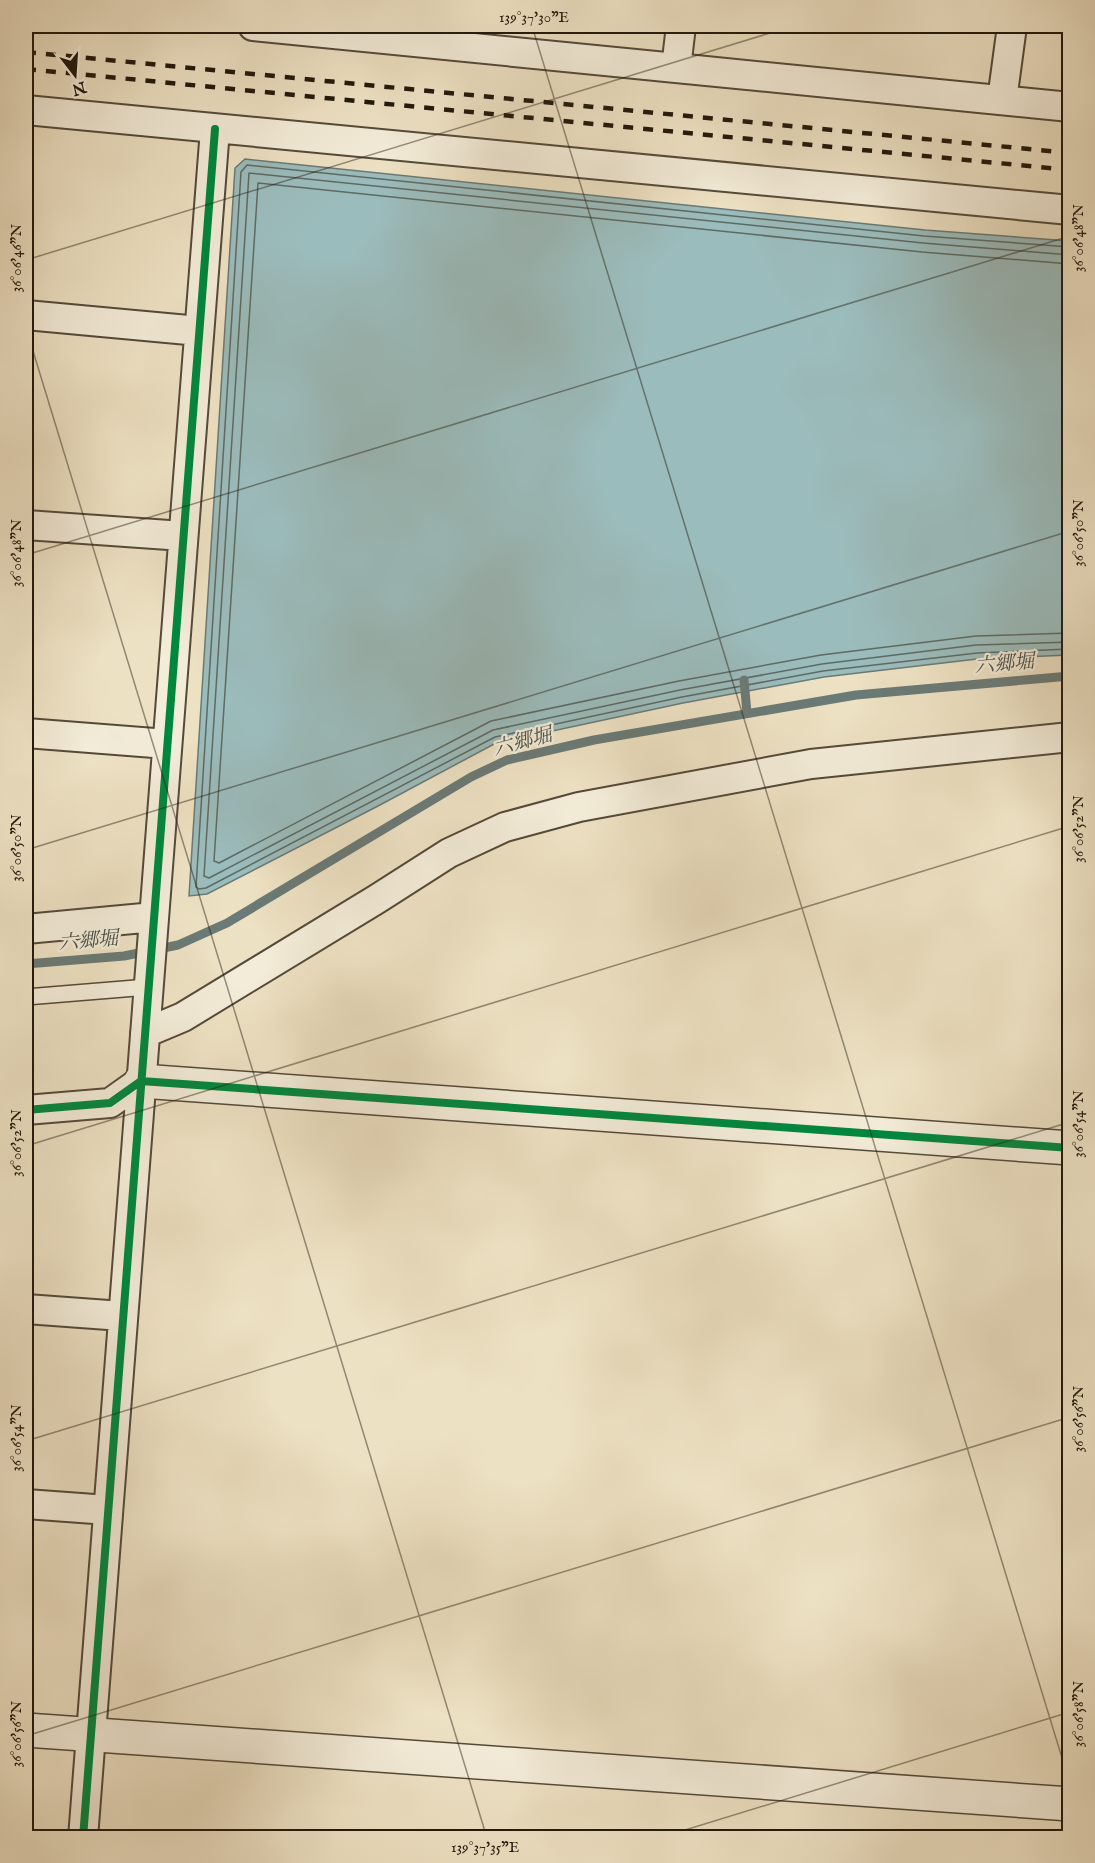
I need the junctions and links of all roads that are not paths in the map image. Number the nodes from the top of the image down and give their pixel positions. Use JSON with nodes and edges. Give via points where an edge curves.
{"nodes":[{"id":1,"x":253,"y":26,"type":"edge"},
{"id":2,"x":681,"y":26,"type":"edge"},
{"id":3,"x":1011,"y":26,"type":"edge"},
{"id":4,"x":676,"y":68,"type":"junction"},
{"id":5,"x":1002,"y":100,"type":"junction"},
{"id":6,"x":1070,"y":107,"type":"edge"},
{"id":7,"x":26,"y":110,"type":"edge"},
{"id":8,"x":215,"y":129,"type":"junction"},
{"id":9,"x":1070,"y":210,"type":"edge"},
{"id":10,"x":26,"y":315,"type":"edge"},
{"id":11,"x":200,"y":331,"type":"junction"},
{"id":12,"x":26,"y":525,"type":"edge"},
{"id":13,"x":183,"y":536,"type":"junction"},
{"id":14,"x":26,"y":733,"type":"edge"},
{"id":15,"x":1070,"y":737,"type":"edge"},
{"id":16,"x":167,"y":744,"type":"junction"},
{"id":17,"x":153,"y":917,"type":"junction"},
{"id":18,"x":26,"y":930,"type":"edge"},
{"id":19,"x":148,"y":987,"type":"junction"},
{"id":20,"x":26,"y":997,"type":"edge"},
{"id":21,"x":145,"y":1033,"type":"junction"},
{"id":22,"x":141,"y":1081,"type":"junction"},
{"id":23,"x":26,"y":1110,"type":"edge"},
{"id":24,"x":1070,"y":1148,"type":"edge"},
{"id":25,"x":26,"y":1309,"type":"edge"},
{"id":26,"x":122,"y":1316,"type":"junction"},
{"id":27,"x":26,"y":1504,"type":"edge"},
{"id":28,"x":108,"y":1510,"type":"junction"},
{"id":29,"x":26,"y":1730,"type":"edge"},
{"id":30,"x":90,"y":1734,"type":"junction"},
{"id":31,"x":1070,"y":1804,"type":"edge"},
{"id":32,"x":83,"y":1838,"type":"edge"}],
"edges":[{"from":1,"to":4,"type":"street"},
{"from":2,"to":4,"type":"street"},
{"from":3,"to":5,"type":"street"},
{"from":4,"to":5,"type":"street"},
{"from":5,"to":6,"type":"street"},
{"from":7,"to":8,"type":"street"},
{"from":8,"to":9,"type":"street"},
{"from":8,"to":11,"type":"street"},
{"from":10,"to":11,"type":"street"},
{"from":11,"to":13,"type":"street"},
{"from":12,"to":13,"type":"street"},
{"from":13,"to":16,"type":"street"},
{"from":14,"to":16,"type":"street"},
{"from":15,"to":21,"type":"street","via":[[811,764],[579,807],[505,827],[449,853],[183,1017]]},
{"from":16,"to":17,"type":"street"},
{"from":17,"to":18,"type":"street"},
{"from":17,"to":19,"type":"street"},
{"from":19,"to":20,"type":"lane"},
{"from":19,"to":21,"type":"street"},
{"from":21,"to":22,"type":"street"},
{"from":22,"to":23,"type":"street","via":[[110,1102]]},
{"from":22,"to":24,"type":"street"},
{"from":22,"to":26,"type":"street"},
{"from":25,"to":26,"type":"street"},
{"from":26,"to":28,"type":"street"},
{"from":27,"to":28,"type":"street"},
{"from":28,"to":30,"type":"street"},
{"from":29,"to":30,"type":"street"},
{"from":30,"to":31,"type":"street"},
{"from":30,"to":32,"type":"street"}]}
